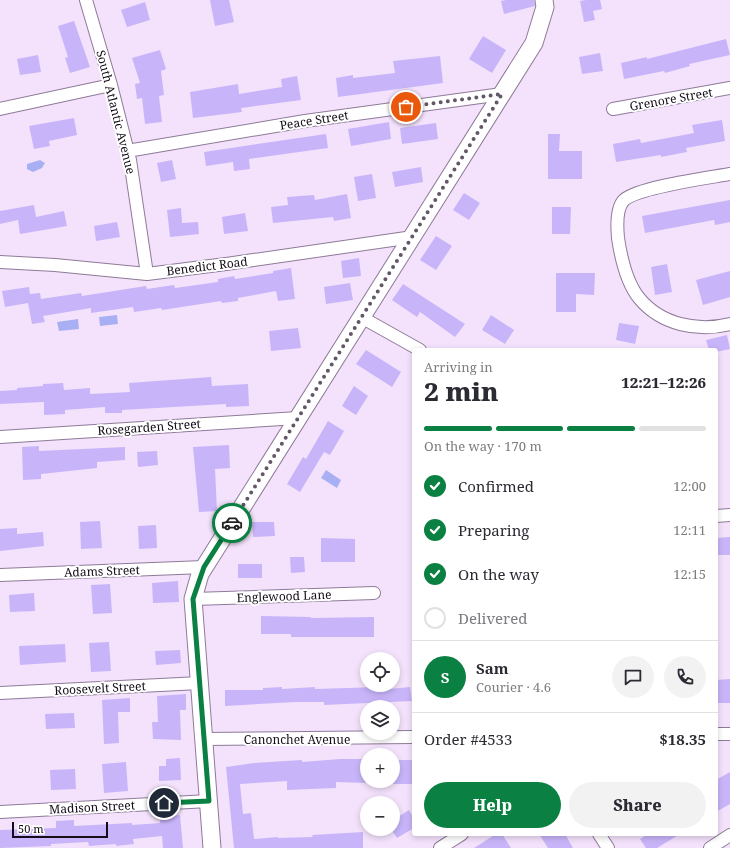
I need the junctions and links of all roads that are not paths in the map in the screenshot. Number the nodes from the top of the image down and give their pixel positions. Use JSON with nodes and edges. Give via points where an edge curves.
{"nodes":[{"id":1,"x":86,"y":0,"type":"edge"},
{"id":2,"x":544,"y":0,"type":"edge"},
{"id":3,"x":111,"y":85,"type":"junction"},
{"id":4,"x":730,"y":88,"type":"edge"},
{"id":5,"x":502,"y":94,"type":"junction"},
{"id":6,"x":0,"y":109,"type":"edge"},
{"id":7,"x":613,"y":109,"type":"dead end"},
{"id":8,"x":127,"y":151,"type":"junction"},
{"id":9,"x":730,"y":174,"type":"edge"},
{"id":10,"x":413,"y":237,"type":"junction"},
{"id":11,"x":0,"y":262,"type":"edge"},
{"id":12,"x":147,"y":274,"type":"junction"},
{"id":13,"x":361,"y":317,"type":"junction"},
{"id":14,"x":730,"y":324,"type":"edge"},
{"id":15,"x":416,"y":348,"type":"edge"},
{"id":16,"x":298,"y":418,"type":"junction"},
{"id":17,"x":0,"y":437,"type":"edge"},
{"id":18,"x":730,"y":515,"type":"edge"},
{"id":19,"x":718,"y":516,"type":"edge"},
{"id":20,"x":204,"y":567,"type":"junction"},
{"id":21,"x":0,"y":575,"type":"edge"},
{"id":22,"x":374,"y":593,"type":"dead end"},
{"id":23,"x":193,"y":599,"type":"junction"},
{"id":24,"x":200,"y":683,"type":"junction"},
{"id":25,"x":0,"y":694,"type":"edge"},
{"id":26,"x":718,"y":734,"type":"edge"},
{"id":27,"x":730,"y":734,"type":"edge"},
{"id":28,"x":412,"y":737,"type":"edge"},
{"id":29,"x":204,"y":739,"type":"junction"},
{"id":30,"x":209,"y":801,"type":"junction"},
{"id":31,"x":0,"y":812,"type":"edge"},
{"id":32,"x":730,"y":835,"type":"edge"},
{"id":33,"x":459,"y":836,"type":"edge"},
{"id":34,"x":600,"y":836,"type":"edge"},
{"id":35,"x":212,"y":848,"type":"edge"},
{"id":36,"x":440,"y":848,"type":"edge"},
{"id":37,"x":608,"y":848,"type":"edge"},
{"id":38,"x":710,"y":848,"type":"edge"}],
"edges":[{"from":1,"to":3,"type":"street","name":"South Atlantic Avenue"},
{"from":2,"to":5,"type":"street","via":[[545,7],[534,43]]},
{"from":3,"to":6,"type":"street"},
{"from":3,"to":8,"type":"street","name":"South Atlantic Avenue"},
{"from":4,"to":7,"type":"street","name":"Grenore Street"},
{"from":5,"to":8,"type":"street","name":"Peace Street","via":[[329,118]]},
{"from":5,"to":10,"type":"street"},
{"from":8,"to":12,"type":"street","name":"South Atlantic Avenue"},
{"from":9,"to":14,"type":"street","via":[[635,194],[623,201],[618,212],[617,229],[629,280],[639,298],[659,315],[681,325],[700,328]]},
{"from":10,"to":12,"type":"street","name":"Benedict Road"},
{"from":10,"to":13,"type":"street"},
{"from":11,"to":12,"type":"street","name":"Benedict Road"},
{"from":13,"to":15,"type":"street"},
{"from":13,"to":16,"type":"street"},
{"from":16,"to":17,"type":"street","name":"Rosegarden Street"},
{"from":16,"to":20,"type":"street"},
{"from":18,"to":19,"type":"street"},
{"from":20,"to":21,"type":"street","name":"Adams Street"},
{"from":20,"to":23,"type":"street"},
{"from":22,"to":23,"type":"street","name":"Englewood Lane"},
{"from":23,"to":24,"type":"street"},
{"from":24,"to":25,"type":"street","name":"Roosevelt Street"},
{"from":24,"to":29,"type":"street"},
{"from":26,"to":27,"type":"street"},
{"from":28,"to":29,"type":"street","name":"Canonchet Avenue"},
{"from":29,"to":30,"type":"street"},
{"from":30,"to":31,"type":"street","name":"Madison Street"},
{"from":30,"to":35,"type":"street"},
{"from":32,"to":38,"type":"street"},
{"from":33,"to":36,"type":"street"},
{"from":34,"to":37,"type":"street"}]}
